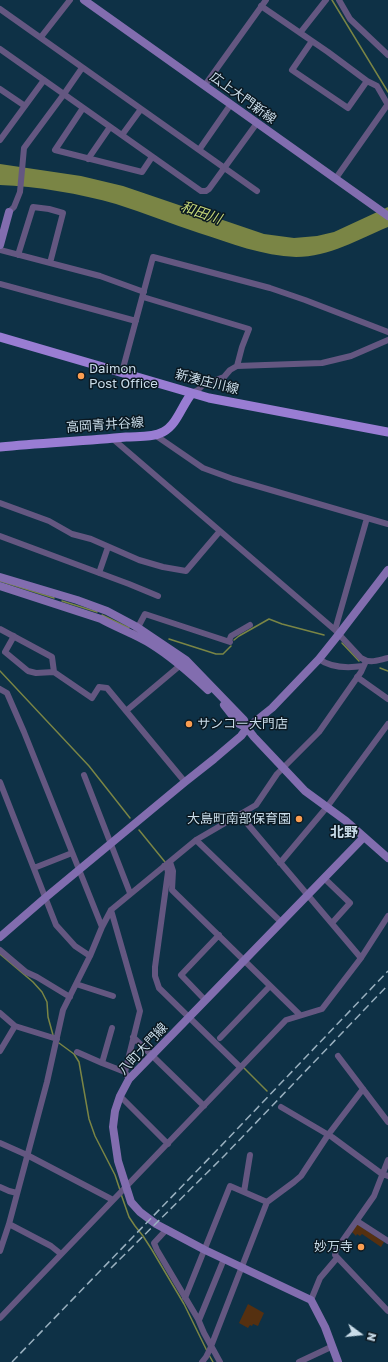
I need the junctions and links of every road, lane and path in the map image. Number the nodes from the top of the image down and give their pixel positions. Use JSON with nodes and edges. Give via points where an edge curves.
{"nodes":[{"id":1,"x":70,"y":0,"type":"edge"},
{"id":2,"x":84,"y":0,"type":"edge"},
{"id":3,"x":266,"y":0,"type":"edge"},
{"id":4,"x":326,"y":0,"type":"edge"},
{"id":5,"x":339,"y":0,"type":"edge"},
{"id":6,"x":261,"y":6,"type":"junction"},
{"id":7,"x":0,"y":9,"type":"edge"},
{"id":8,"x":300,"y":32,"type":"junction"},
{"id":9,"x":41,"y":37,"type":"junction"},
{"id":10,"x":312,"y":41,"type":"junction"},
{"id":11,"x":0,"y":48,"type":"edge"},
{"id":12,"x":388,"y":55,"type":"edge"},
{"id":13,"x":82,"y":68,"type":"junction"},
{"id":14,"x":44,"y":80,"type":"junction"},
{"id":15,"x":367,"y":81,"type":"junction"},
{"id":16,"x":205,"y":85,"type":"junction"},
{"id":17,"x":0,"y":89,"type":"edge"},
{"id":18,"x":64,"y":94,"type":"junction"},
{"id":19,"x":231,"y":104,"type":"junction"},
{"id":20,"x":388,"y":104,"type":"edge"},
{"id":21,"x":25,"y":106,"type":"junction"},
{"id":22,"x":83,"y":108,"type":"junction"},
{"id":23,"x":140,"y":108,"type":"junction"},
{"id":24,"x":257,"y":123,"type":"junction"},
{"id":25,"x":110,"y":126,"type":"junction"},
{"id":26,"x":122,"y":135,"type":"junction"},
{"id":27,"x":0,"y":140,"type":"edge"},
{"id":28,"x":199,"y":150,"type":"junction"},
{"id":29,"x":152,"y":158,"type":"junction"},
{"id":30,"x":88,"y":159,"type":"junction"},
{"id":31,"x":224,"y":167,"type":"junction"},
{"id":32,"x":336,"y":178,"type":"junction"},
{"id":33,"x":257,"y":191,"type":"dead end"},
{"id":34,"x":9,"y":212,"type":"joint"},
{"id":35,"x":388,"y":216,"type":"edge"},
{"id":36,"x":0,"y":245,"type":"edge"},
{"id":37,"x":0,"y":250,"type":"edge"},
{"id":38,"x":18,"y":255,"type":"junction"},
{"id":39,"x":50,"y":263,"type":"junction"},
{"id":40,"x":0,"y":284,"type":"edge"},
{"id":41,"x":143,"y":294,"type":"junction"},
{"id":42,"x":136,"y":321,"type":"junction"},
{"id":43,"x":388,"y":332,"type":"edge"},
{"id":44,"x":0,"y":337,"type":"edge"},
{"id":45,"x":388,"y":340,"type":"edge"},
{"id":46,"x":237,"y":366,"type":"junction"},
{"id":47,"x":122,"y":372,"type":"junction"},
{"id":48,"x":192,"y":393,"type":"junction"},
{"id":49,"x":388,"y":432,"type":"edge"},
{"id":50,"x":155,"y":435,"type":"junction"},
{"id":51,"x":113,"y":439,"type":"junction"},
{"id":52,"x":0,"y":447,"type":"edge"},
{"id":53,"x":0,"y":503,"type":"edge"},
{"id":54,"x":367,"y":518,"type":"junction"},
{"id":55,"x":388,"y":524,"type":"edge"},
{"id":56,"x":220,"y":531,"type":"junction"},
{"id":57,"x":0,"y":536,"type":"edge"},
{"id":58,"x":108,"y":547,"type":"junction"},
{"id":59,"x":388,"y":570,"type":"edge"},
{"id":60,"x":99,"y":573,"type":"junction"},
{"id":61,"x":0,"y":577,"type":"edge"},
{"id":62,"x":0,"y":586,"type":"edge"},
{"id":63,"x":158,"y":596,"type":"dead end"},
{"id":64,"x":250,"y":625,"type":"dead end"},
{"id":65,"x":0,"y":629,"type":"edge"},
{"id":66,"x":136,"y":631,"type":"junction"},
{"id":67,"x":337,"y":632,"type":"junction"},
{"id":68,"x":14,"y":636,"type":"junction"},
{"id":69,"x":388,"y":658,"type":"edge"},
{"id":70,"x":319,"y":659,"type":"junction"},
{"id":71,"x":183,"y":663,"type":"junction"},
{"id":72,"x":364,"y":664,"type":"junction"},
{"id":73,"x":54,"y":672,"type":"junction"},
{"id":74,"x":357,"y":677,"type":"junction"},
{"id":75,"x":0,"y":689,"type":"edge"},
{"id":76,"x":388,"y":700,"type":"edge"},
{"id":77,"x":126,"y":711,"type":"junction"},
{"id":78,"x":388,"y":724,"type":"edge"},
{"id":79,"x":247,"y":728,"type":"junction"},
{"id":80,"x":282,"y":768,"type":"junction"},
{"id":81,"x":84,"y":775,"type":"dead end"},
{"id":82,"x":185,"y":782,"type":"junction"},
{"id":83,"x":0,"y":783,"type":"edge"},
{"id":84,"x":328,"y":807,"type":"junction"},
{"id":85,"x":240,"y":815,"type":"junction"},
{"id":86,"x":364,"y":837,"type":"junction"},
{"id":87,"x":196,"y":840,"type":"junction"},
{"id":88,"x":111,"y":843,"type":"junction"},
{"id":89,"x":72,"y":853,"type":"junction"},
{"id":90,"x":388,"y":858,"type":"edge"},
{"id":91,"x":170,"y":862,"type":"junction"},
{"id":92,"x":280,"y":863,"type":"junction"},
{"id":93,"x":164,"y":866,"type":"junction"},
{"id":94,"x":34,"y":868,"type":"junction"},
{"id":95,"x":79,"y":870,"type":"junction"},
{"id":96,"x":324,"y":878,"type":"junction"},
{"id":97,"x":130,"y":893,"type":"junction"},
{"id":98,"x":308,"y":895,"type":"junction"},
{"id":99,"x":45,"y":898,"type":"junction"},
{"id":100,"x":111,"y":910,"type":"junction"},
{"id":101,"x":388,"y":916,"type":"edge"},
{"id":102,"x":281,"y":922,"type":"junction"},
{"id":103,"x":332,"y":923,"type":"junction"},
{"id":104,"x":102,"y":927,"type":"junction"},
{"id":105,"x":219,"y":935,"type":"junction"},
{"id":106,"x":0,"y":937,"type":"edge"},
{"id":107,"x":0,"y":950,"type":"edge"},
{"id":108,"x":90,"y":956,"type":"junction"},
{"id":109,"x":361,"y":958,"type":"junction"},
{"id":110,"x":244,"y":960,"type":"junction"},
{"id":111,"x":76,"y":984,"type":"junction"},
{"id":112,"x":270,"y":986,"type":"junction"},
{"id":113,"x":113,"y":996,"type":"dead end"},
{"id":114,"x":70,"y":997,"type":"junction"},
{"id":115,"x":206,"y":1000,"type":"junction"},
{"id":116,"x":0,"y":1013,"type":"edge"},
{"id":117,"x":300,"y":1015,"type":"junction"},
{"id":118,"x":188,"y":1018,"type":"junction"},
{"id":119,"x":15,"y":1026,"type":"junction"},
{"id":120,"x":112,"y":1028,"type":"dead end"},
{"id":121,"x":133,"y":1037,"type":"junction"},
{"id":122,"x":220,"y":1038,"type":"dead end"},
{"id":123,"x":57,"y":1039,"type":"junction"},
{"id":124,"x":0,"y":1051,"type":"edge"},
{"id":125,"x":77,"y":1052,"type":"dead end"},
{"id":126,"x":153,"y":1056,"type":"junction"},
{"id":127,"x":338,"y":1056,"type":"dead end"},
{"id":128,"x":102,"y":1063,"type":"junction"},
{"id":129,"x":240,"y":1067,"type":"junction"},
{"id":130,"x":127,"y":1076,"type":"junction"},
{"id":131,"x":363,"y":1089,"type":"junction"},
{"id":132,"x":120,"y":1096,"type":"junction"},
{"id":133,"x":204,"y":1106,"type":"junction"},
{"id":134,"x":281,"y":1107,"type":"dead end"},
{"id":135,"x":388,"y":1122,"type":"edge"},
{"id":136,"x":328,"y":1136,"type":"junction"},
{"id":137,"x":0,"y":1143,"type":"edge"},
{"id":138,"x":168,"y":1144,"type":"junction"},
{"id":139,"x":27,"y":1155,"type":"junction"},
{"id":140,"x":250,"y":1155,"type":"dead end"},
{"id":141,"x":388,"y":1160,"type":"edge"},
{"id":142,"x":385,"y":1175,"type":"edge"},
{"id":143,"x":0,"y":1187,"type":"edge"},
{"id":144,"x":126,"y":1187,"type":"junction"},
{"id":145,"x":244,"y":1192,"type":"junction"},
{"id":146,"x":18,"y":1193,"type":"junction"},
{"id":147,"x":114,"y":1200,"type":"junction"},
{"id":148,"x":267,"y":1202,"type":"junction"},
{"id":149,"x":357,"y":1221,"type":"junction"},
{"id":150,"x":10,"y":1224,"type":"junction"},
{"id":151,"x":167,"y":1229,"type":"junction"},
{"id":152,"x":388,"y":1241,"type":"edge"},
{"id":153,"x":1,"y":1246,"type":"edge"},
{"id":154,"x":205,"y":1250,"type":"junction"},
{"id":155,"x":60,"y":1254,"type":"junction"},
{"id":156,"x":337,"y":1258,"type":"junction"},
{"id":157,"x":224,"y":1259,"type":"junction"},
{"id":158,"x":242,"y":1268,"type":"junction"},
{"id":159,"x":185,"y":1298,"type":"junction"},
{"id":160,"x":311,"y":1300,"type":"junction"},
{"id":161,"x":388,"y":1311,"type":"edge"},
{"id":162,"x":0,"y":1318,"type":"edge"},
{"id":163,"x":199,"y":1320,"type":"junction"},
{"id":164,"x":332,"y":1347,"type":"junction"},
{"id":165,"x":210,"y":1348,"type":"junction"},
{"id":166,"x":204,"y":1360,"type":"edge"},
{"id":167,"x":220,"y":1362,"type":"edge"},
{"id":168,"x":299,"y":1362,"type":"edge"},
{"id":169,"x":338,"y":1362,"type":"edge"}],
"edges":[{"from":1,"to":9,"type":"street"},
{"from":2,"to":16,"type":"street","name":"広上大門新線"},
{"from":3,"to":6,"type":"street"},
{"from":4,"to":8,"type":"street"},
{"from":5,"to":12,"type":"street","via":[[350,19]]},
{"from":6,"to":8,"type":"street"},
{"from":6,"to":16,"type":"street"},
{"from":7,"to":9,"type":"street"},
{"from":8,"to":10,"type":"street"},
{"from":9,"to":13,"type":"street"},
{"from":10,"to":15,"type":"street"},
{"from":10,"to":15,"type":"street","via":[[292,70],[348,108]]},
{"from":11,"to":14,"type":"street"},
{"from":13,"to":18,"type":"street"},
{"from":13,"to":23,"type":"street"},
{"from":14,"to":18,"type":"street"},
{"from":14,"to":21,"type":"street"},
{"from":15,"to":20,"type":"street","via":[[377,86]]},
{"from":16,"to":19,"type":"street","name":"広上大門新線"},
{"from":17,"to":21,"type":"street"},
{"from":18,"to":22,"type":"street"},
{"from":18,"to":34,"type":"street","via":[[24,148],[20,192]]},
{"from":19,"to":24,"type":"street","name":"広上大門新線"},
{"from":19,"to":28,"type":"street"},
{"from":20,"to":32,"type":"street"},
{"from":21,"to":27,"type":"street"},
{"from":22,"to":25,"type":"street"},
{"from":22,"to":30,"type":"street","via":[[55,150]]},
{"from":23,"to":26,"type":"street"},
{"from":23,"to":28,"type":"street"},
{"from":24,"to":31,"type":"street"},
{"from":24,"to":32,"type":"street","name":"広上大門新線"},
{"from":25,"to":26,"type":"street"},
{"from":25,"to":30,"type":"street"},
{"from":26,"to":29,"type":"street"},
{"from":28,"to":31,"type":"street"},
{"from":29,"to":30,"type":"street","via":[[142,172]]},
{"from":29,"to":31,"type":"street","via":[[201,191],[209,189]]},
{"from":31,"to":33,"type":"street"},
{"from":32,"to":35,"type":"street","name":"広上大門新線"},
{"from":34,"to":36,"type":"street"},
{"from":37,"to":38,"type":"street"},
{"from":38,"to":39,"type":"street"},
{"from":38,"to":39,"type":"street","via":[[33,207],[49,209],[63,213]]},
{"from":39,"to":41,"type":"street","via":[[100,276]]},
{"from":40,"to":42,"type":"street"},
{"from":41,"to":42,"type":"street"},
{"from":41,"to":43,"type":"street","via":[[153,257],[270,288]]},
{"from":41,"to":46,"type":"street","via":[[249,329]]},
{"from":42,"to":47,"type":"street"},
{"from":44,"to":47,"type":"main road","name":"新湊庄川線"},
{"from":45,"to":46,"type":"street","via":[[351,356],[322,363]]},
{"from":46,"to":48,"type":"street","via":[[224,377],[204,384]]},
{"from":47,"to":48,"type":"main road","name":"新湊庄川線"},
{"from":48,"to":49,"type":"main road","name":"新湊庄川線"},
{"from":48,"to":50,"type":"main road","name":"高岡青井谷線","via":[[172,425]]},
{"from":50,"to":51,"type":"main road","name":"高岡青井谷線"},
{"from":50,"to":54,"type":"street","via":[[203,468]]},
{"from":51,"to":52,"type":"main road","name":"高岡青井谷線"},
{"from":51,"to":56,"type":"street"},
{"from":53,"to":58,"type":"street"},
{"from":54,"to":55,"type":"street"},
{"from":54,"to":67,"type":"street"},
{"from":56,"to":58,"type":"street","via":[[186,571],[139,560]]},
{"from":56,"to":67,"type":"street"},
{"from":57,"to":60,"type":"street"},
{"from":58,"to":60,"type":"street"},
{"from":59,"to":67,"type":"street"},
{"from":60,"to":63,"type":"street"},
{"from":61,"to":66,"type":"street","via":[[85,602],[107,611]]},
{"from":62,"to":66,"type":"street"},
{"from":64,"to":66,"type":"street","via":[[231,636],[229,642],[145,614]]},
{"from":65,"to":68,"type":"street"},
{"from":66,"to":71,"type":"street","via":[[151,644]]},
{"from":67,"to":70,"type":"street"},
{"from":67,"to":72,"type":"street"},
{"from":68,"to":73,"type":"street","via":[[52,656]]},
{"from":68,"to":73,"type":"street","via":[[5,652],[28,671]]},
{"from":69,"to":72,"type":"street"},
{"from":70,"to":72,"type":"street","via":[[348,668]]},
{"from":70,"to":79,"type":"street","via":[[272,708]]},
{"from":71,"to":77,"type":"street"},
{"from":71,"to":79,"type":"street","via":[[239,724]]},
{"from":72,"to":74,"type":"street"},
{"from":73,"to":77,"type":"street","via":[[92,698],[99,687],[107,688]]},
{"from":74,"to":76,"type":"street"},
{"from":74,"to":80,"type":"street","via":[[319,732]]},
{"from":75,"to":89,"type":"street","via":[[7,693]]},
{"from":77,"to":82,"type":"street"},
{"from":78,"to":84,"type":"street"},
{"from":79,"to":80,"type":"street"},
{"from":79,"to":82,"type":"street","via":[[241,736]]},
{"from":80,"to":84,"type":"street","via":[[305,791]]},
{"from":80,"to":85,"type":"street","via":[[256,804]]},
{"from":81,"to":88,"type":"street"},
{"from":82,"to":88,"type":"street"},
{"from":83,"to":94,"type":"street"},
{"from":84,"to":86,"type":"street"},
{"from":84,"to":92,"type":"street"},
{"from":85,"to":87,"type":"street"},
{"from":85,"to":92,"type":"street"},
{"from":86,"to":90,"type":"street"},
{"from":86,"to":96,"type":"street","name":"八町大門線"},
{"from":87,"to":91,"type":"street"},
{"from":87,"to":102,"type":"street"},
{"from":88,"to":95,"type":"street"},
{"from":88,"to":97,"type":"street"},
{"from":89,"to":94,"type":"street"},
{"from":89,"to":95,"type":"street"},
{"from":91,"to":93,"type":"street"},
{"from":91,"to":105,"type":"street","via":[[173,871],[172,890]]},
{"from":92,"to":98,"type":"street"},
{"from":93,"to":97,"type":"street"},
{"from":93,"to":118,"type":"street","via":[[168,872],[155,976],[159,988]]},
{"from":94,"to":99,"type":"street"},
{"from":95,"to":99,"type":"street"},
{"from":95,"to":104,"type":"street"},
{"from":96,"to":98,"type":"street","name":"八町大門線"},
{"from":96,"to":103,"type":"street","via":[[350,903]]},
{"from":97,"to":100,"type":"street"},
{"from":98,"to":102,"type":"street","name":"八町大門線"},
{"from":98,"to":103,"type":"street"},
{"from":99,"to":106,"type":"street"},
{"from":99,"to":108,"type":"street","via":[[56,925],[75,946]]},
{"from":100,"to":104,"type":"street"},
{"from":100,"to":121,"type":"street","via":[[140,1011]]},
{"from":101,"to":109,"type":"street"},
{"from":102,"to":110,"type":"street","name":"八町大門線"},
{"from":103,"to":109,"type":"street"},
{"from":104,"to":108,"type":"street"},
{"from":105,"to":110,"type":"street"},
{"from":105,"to":115,"type":"street","via":[[181,975]]},
{"from":107,"to":114,"type":"street","via":[[26,972]]},
{"from":108,"to":111,"type":"street"},
{"from":109,"to":117,"type":"street","via":[[322,1009]]},
{"from":110,"to":112,"type":"street"},
{"from":110,"to":115,"type":"street","name":"八町大門線"},
{"from":111,"to":113,"type":"street"},
{"from":111,"to":114,"type":"street"},
{"from":112,"to":117,"type":"street"},
{"from":112,"to":122,"type":"street"},
{"from":114,"to":123,"type":"street"},
{"from":115,"to":118,"type":"street","name":"八町大門線"},
{"from":116,"to":119,"type":"street"},
{"from":117,"to":129,"type":"street","via":[[286,1020]]},
{"from":118,"to":126,"type":"street","name":"八町大門線"},
{"from":118,"to":129,"type":"street"},
{"from":119,"to":123,"type":"street"},
{"from":119,"to":124,"type":"street"},
{"from":120,"to":128,"type":"street"},
{"from":121,"to":126,"type":"street"},
{"from":121,"to":130,"type":"street"},
{"from":123,"to":139,"type":"street"},
{"from":125,"to":128,"type":"street"},
{"from":126,"to":130,"type":"street","name":"八町大門線"},
{"from":126,"to":133,"type":"street"},
{"from":127,"to":131,"type":"street"},
{"from":128,"to":130,"type":"street"},
{"from":129,"to":133,"type":"street"},
{"from":130,"to":132,"type":"street","name":"八町大門線"},
{"from":131,"to":135,"type":"street"},
{"from":131,"to":136,"type":"street"},
{"from":132,"to":138,"type":"street"},
{"from":132,"to":144,"type":"street","name":"八町大門線","via":[[113,1127],[118,1161]]},
{"from":133,"to":138,"type":"street"},
{"from":134,"to":136,"type":"street"},
{"from":136,"to":142,"type":"street"},
{"from":136,"to":148,"type":"street","via":[[301,1176]]},
{"from":137,"to":139,"type":"street"},
{"from":138,"to":144,"type":"street"},
{"from":139,"to":146,"type":"street"},
{"from":139,"to":147,"type":"street"},
{"from":140,"to":145,"type":"street"},
{"from":141,"to":142,"type":"street"},
{"from":142,"to":149,"type":"street"},
{"from":143,"to":146,"type":"street"},
{"from":144,"to":147,"type":"street"},
{"from":144,"to":151,"type":"street","name":"八町大門線","via":[[131,1202],[140,1212]]},
{"from":145,"to":148,"type":"street"},
{"from":145,"to":154,"type":"street","via":[[230,1186]]},
{"from":146,"to":150,"type":"street"},
{"from":147,"to":155,"type":"street"},
{"from":148,"to":158,"type":"street"},
{"from":149,"to":152,"type":"street"},
{"from":149,"to":156,"type":"street","via":[[336,1250]]},
{"from":150,"to":153,"type":"street"},
{"from":150,"to":155,"type":"street","via":[[51,1246]]},
{"from":151,"to":154,"type":"street","name":"八町大門線"},
{"from":151,"to":159,"type":"street","via":[[154,1243]]},
{"from":154,"to":157,"type":"street","name":"八町大門線"},
{"from":154,"to":159,"type":"street"},
{"from":155,"to":162,"type":"street"},
{"from":156,"to":160,"type":"street","via":[[320,1278]]},
{"from":156,"to":161,"type":"street"},
{"from":157,"to":158,"type":"street","name":"八町大門線"},
{"from":157,"to":163,"type":"street"},
{"from":158,"to":160,"type":"street","name":"八町大門線"},
{"from":158,"to":165,"type":"street"},
{"from":159,"to":163,"type":"street"},
{"from":160,"to":164,"type":"street"},
{"from":163,"to":165,"type":"street"},
{"from":164,"to":168,"type":"street"},
{"from":164,"to":169,"type":"street"},
{"from":165,"to":166,"type":"street"},
{"from":165,"to":167,"type":"street"}]}
